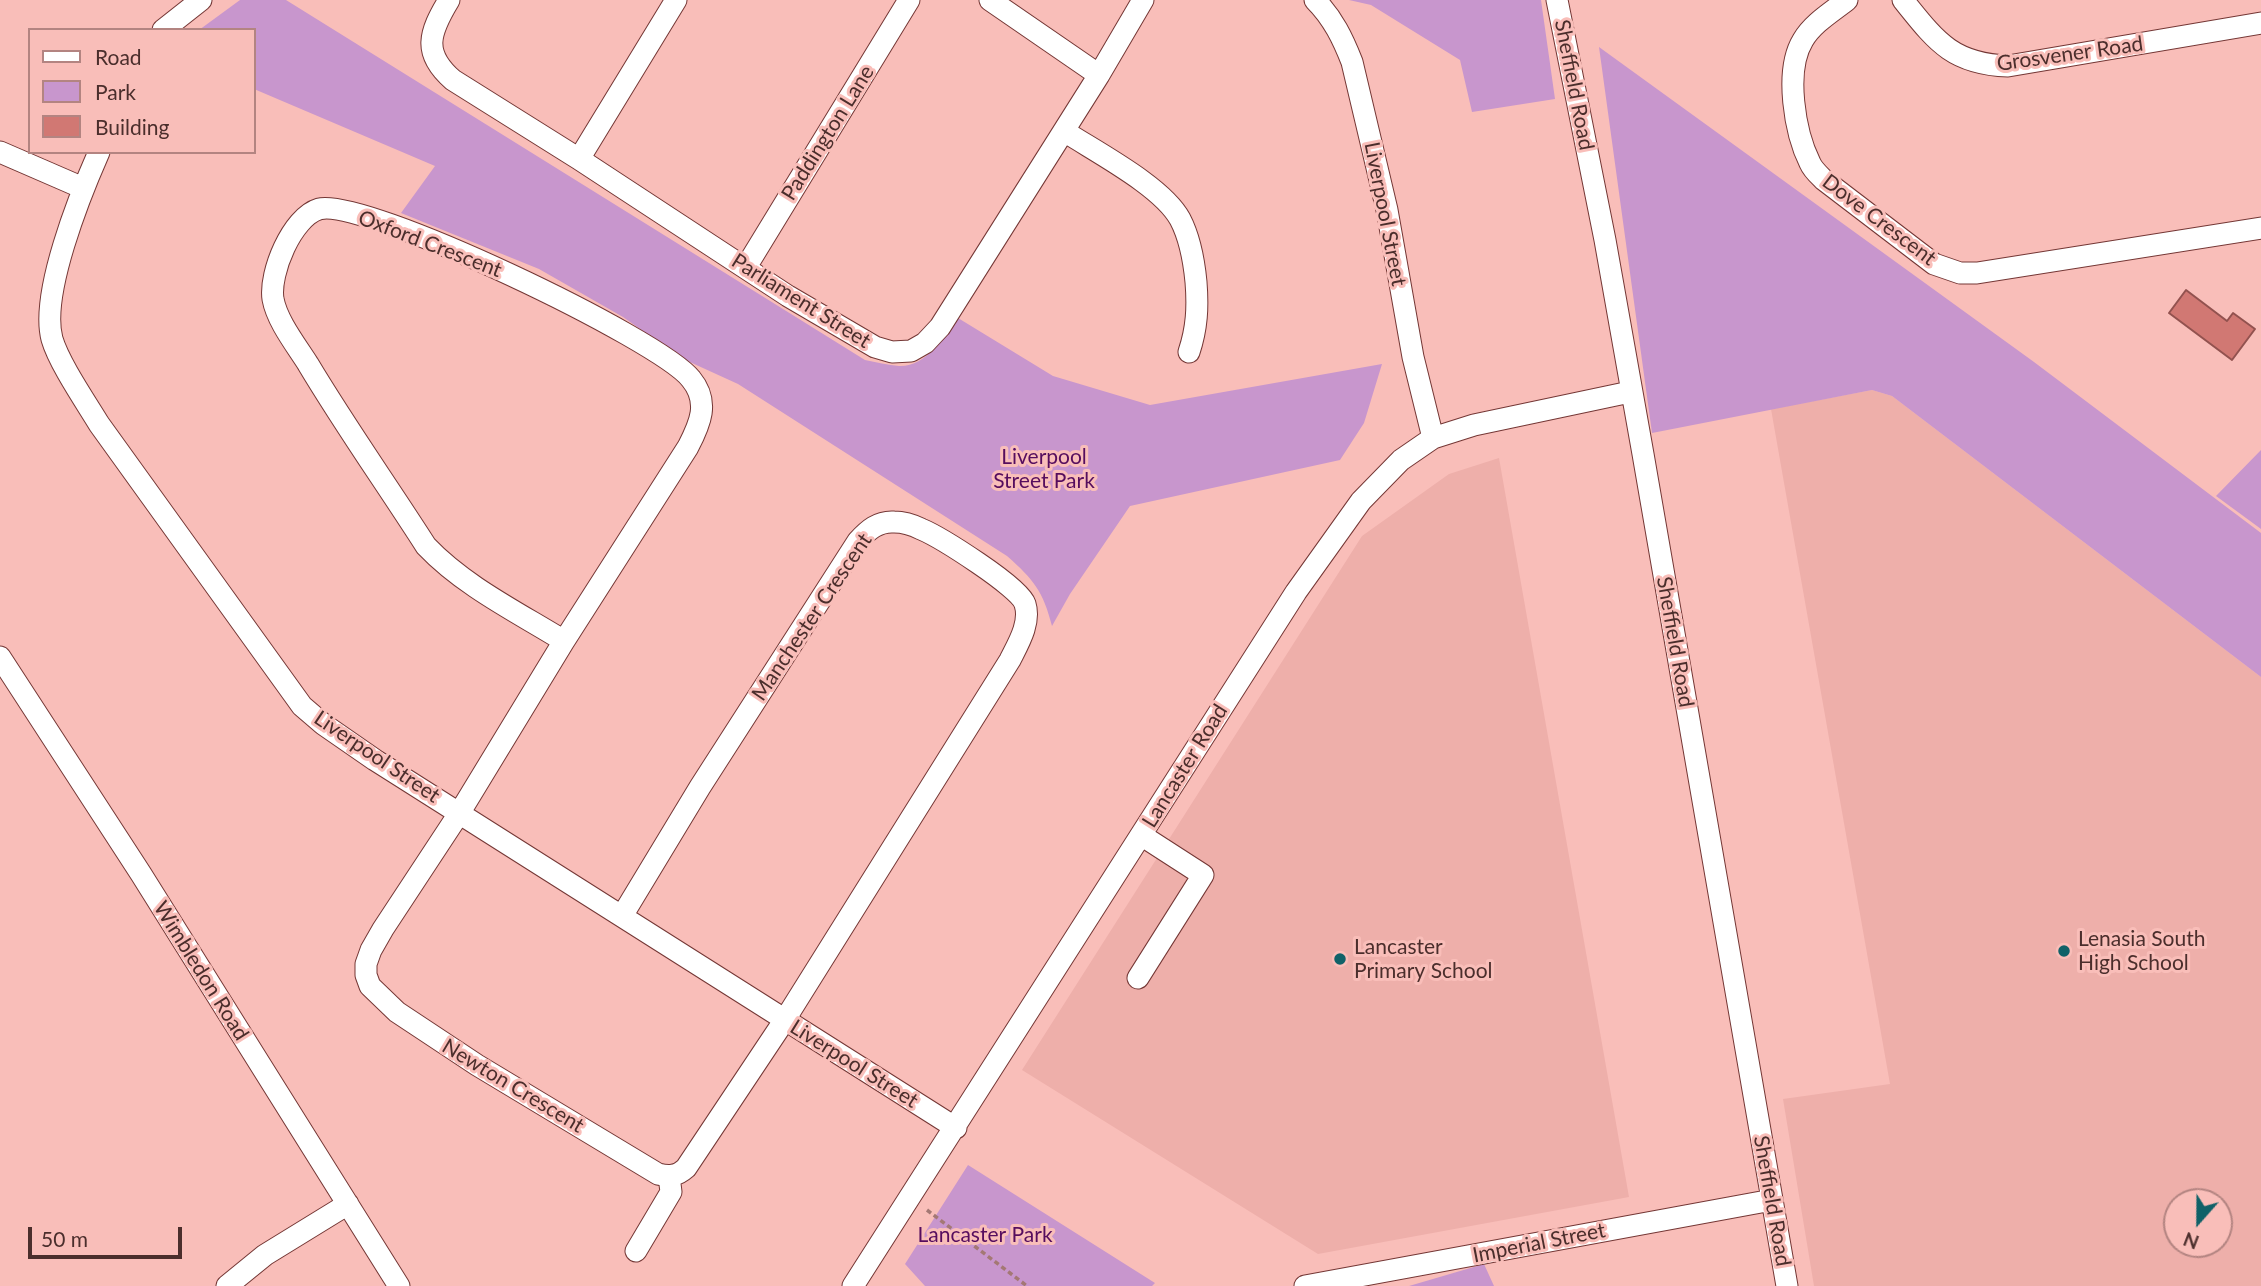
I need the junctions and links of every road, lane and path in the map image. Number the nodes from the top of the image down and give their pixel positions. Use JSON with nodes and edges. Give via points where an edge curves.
{"nodes":[{"id":1,"x":201,"y":0,"type":"edge"},
{"id":2,"x":449,"y":0,"type":"edge"},
{"id":3,"x":676,"y":0,"type":"edge"},
{"id":4,"x":909,"y":0,"type":"edge"},
{"id":5,"x":990,"y":0,"type":"edge"},
{"id":6,"x":1143,"y":0,"type":"edge"},
{"id":7,"x":1315,"y":0,"type":"edge"},
{"id":8,"x":1557,"y":0,"type":"edge"},
{"id":9,"x":1847,"y":0,"type":"edge"},
{"id":10,"x":1903,"y":0,"type":"edge"},
{"id":11,"x":2261,"y":23,"type":"edge"},
{"id":12,"x":166,"y":28,"type":"edge"},
{"id":13,"x":1099,"y":75,"type":"junction"},
{"id":14,"x":1063,"y":131,"type":"junction"},
{"id":15,"x":0,"y":152,"type":"edge"},
{"id":16,"x":98,"y":154,"type":"edge"},
{"id":17,"x":579,"y":159,"type":"junction"},
{"id":18,"x":83,"y":188,"type":"junction"},
{"id":19,"x":2261,"y":228,"type":"edge"},
{"id":20,"x":746,"y":267,"type":"junction"},
{"id":21,"x":1189,"y":352,"type":"dead end"},
{"id":22,"x":1630,"y":392,"type":"junction"},
{"id":23,"x":1433,"y":438,"type":"junction"},
{"id":24,"x":564,"y":640,"type":"junction"},
{"id":25,"x":0,"y":657,"type":"edge"},
{"id":26,"x":460,"y":813,"type":"junction"},
{"id":27,"x":1141,"y":835,"type":"junction"},
{"id":28,"x":622,"y":916,"type":"junction"},
{"id":29,"x":1138,"y":978,"type":"dead end"},
{"id":30,"x":784,"y":1021,"type":"junction"},
{"id":31,"x":956,"y":1128,"type":"junction"},
{"id":32,"x":669,"y":1176,"type":"junction"},
{"id":33,"x":911,"y":1198,"type":"junction"},
{"id":34,"x":1772,"y":1199,"type":"junction"},
{"id":35,"x":348,"y":1204,"type":"junction"},
{"id":36,"x":636,"y":1251,"type":"dead end"},
{"id":37,"x":227,"y":1286,"type":"edge"},
{"id":38,"x":399,"y":1286,"type":"edge"},
{"id":39,"x":853,"y":1286,"type":"edge"},
{"id":40,"x":1027,"y":1286,"type":"edge"},
{"id":41,"x":1305,"y":1286,"type":"edge"},
{"id":42,"x":1787,"y":1286,"type":"edge"}],
"edges":[{"from":1,"to":12,"type":"street"},
{"from":2,"to":17,"type":"street","name":"Parliament Street","via":[[431,46],[442,71]]},
{"from":3,"to":17,"type":"street"},
{"from":4,"to":20,"type":"street","name":"Paddington Lane"},
{"from":5,"to":13,"type":"street"},
{"from":6,"to":13,"type":"street","name":"Parliament Street"},
{"from":7,"to":23,"type":"street","name":"Liverpool Street","via":[[1343,39],[1352,62]]},
{"from":8,"to":22,"type":"street","name":"Sheffield Road"},
{"from":9,"to":19,"type":"street","name":"Dove Crescent","via":[[1811,29],[1797,53],[1792,82],[1802,144],[1811,166],[1824,180],[1934,264],[1960,273],[1978,273]]},
{"from":10,"to":11,"type":"street","name":"Grosvener Road","via":[[1944,46],[1983,65],[2008,66]]},
{"from":13,"to":14,"type":"street","name":"Parliament Street"},
{"from":14,"to":20,"type":"street","name":"Parliament Street","via":[[940,327],[911,351],[875,347]]},
{"from":14,"to":21,"type":"street","via":[[1144,183],[1179,217],[1191,250],[1198,308]]},
{"from":15,"to":18,"type":"street"},
{"from":16,"to":18,"type":"street","name":"Liverpool Street"},
{"from":17,"to":20,"type":"street","name":"Parliament Street"},
{"from":18,"to":26,"type":"street","name":"Liverpool Street","via":[[50,314],[52,339],[71,378],[99,424],[302,706],[375,760]]},
{"from":22,"to":23,"type":"street","name":"Lancaster Road"},
{"from":22,"to":34,"type":"street","name":"Sheffield Road"},
{"from":23,"to":27,"type":"street","name":"Lancaster Road","via":[[1392,469],[1344,522]]},
{"from":24,"to":24,"type":"street","name":"Oxford Crescent","via":[[440,562],[319,383],[272,295],[287,242],[305,216],[331,208],[362,215],[510,275],[638,340],[675,364],[698,389],[702,417],[688,447]]},
{"from":24,"to":26,"type":"street","name":"Oxford Crescent"},
{"from":25,"to":35,"type":"street","name":"Wimbledon Road"},
{"from":26,"to":28,"type":"street","name":"Liverpool Street"},
{"from":26,"to":32,"type":"street","name":"Newton Crescent","via":[[370,950],[366,964],[370,986],[397,1012],[477,1065],[658,1174]]},
{"from":27,"to":29,"type":"street","via":[[1203,875]]},
{"from":27,"to":31,"type":"street","name":"Lancaster Road"},
{"from":28,"to":30,"type":"street","name":"Liverpool Street"},
{"from":28,"to":30,"type":"street","name":"Manchester Crescent","via":[[724,749],[868,530],[894,522],[922,529],[1002,579],[1025,604],[1027,616],[1019,643]]},
{"from":30,"to":31,"type":"street","name":"Liverpool Street"},
{"from":30,"to":32,"type":"street","via":[[686,1168]]},
{"from":31,"to":33,"type":"street","name":"Lancaster Road"},
{"from":32,"to":36,"type":"street","via":[[671,1192]]},
{"from":33,"to":39,"type":"street","name":"Lancaster Road"},
{"from":33,"to":40,"type":"path"},
{"from":34,"to":41,"type":"street","name":"Imperial Street"},
{"from":34,"to":42,"type":"street","name":"Sheffield Road"},
{"from":35,"to":37,"type":"street","via":[[265,1255]]},
{"from":35,"to":38,"type":"street","name":"Wimbledon Road"}]}
